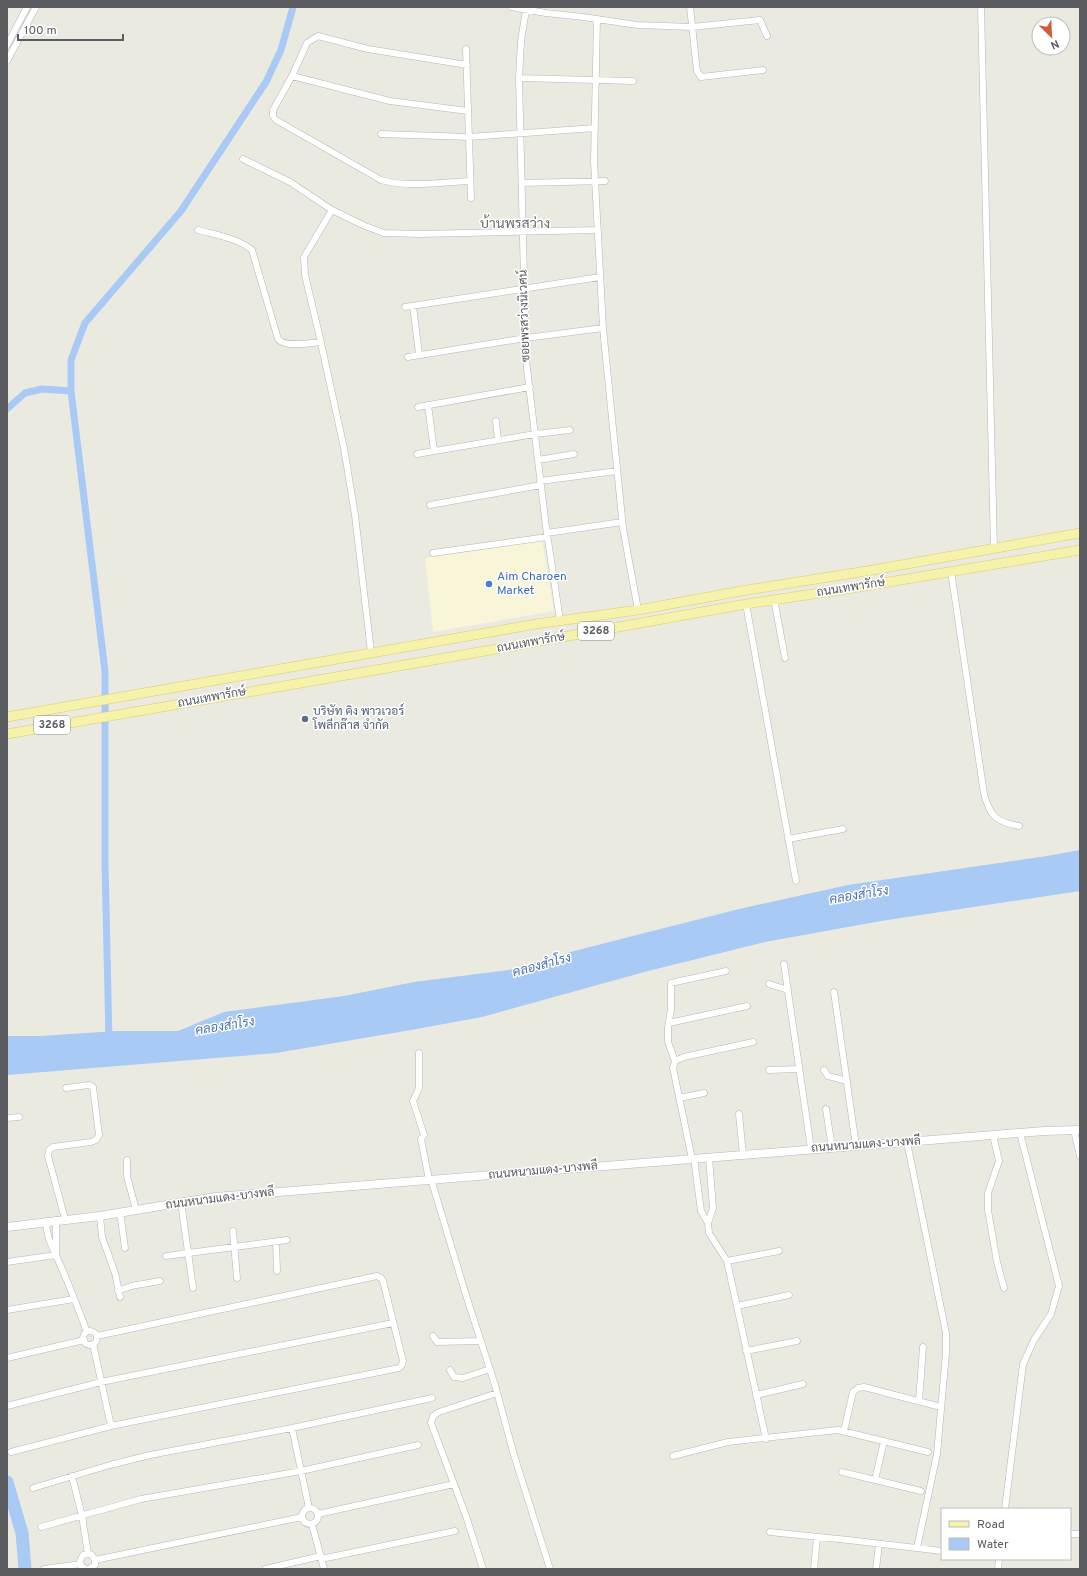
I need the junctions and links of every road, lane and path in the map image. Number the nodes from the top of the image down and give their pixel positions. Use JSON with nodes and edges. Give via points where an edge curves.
{"nodes":[{"id":1,"x":27,"y":7,"type":"edge"},
{"id":2,"x":36,"y":7,"type":"edge"},
{"id":3,"x":511,"y":7,"type":"edge"},
{"id":4,"x":690,"y":7,"type":"edge"},
{"id":5,"x":981,"y":7,"type":"edge"},
{"id":6,"x":526,"y":10,"type":"junction"},
{"id":7,"x":597,"y":19,"type":"junction"},
{"id":8,"x":692,"y":27,"type":"junction"},
{"id":9,"x":766,"y":36,"type":"dead end"},
{"id":10,"x":7,"y":45,"type":"edge"},
{"id":11,"x":466,"y":48,"type":"dead end"},
{"id":12,"x":7,"y":61,"type":"edge"},
{"id":13,"x":467,"y":65,"type":"junction"},
{"id":14,"x":763,"y":70,"type":"dead end"},
{"id":15,"x":292,"y":76,"type":"junction"},
{"id":16,"x":519,"y":78,"type":"junction"},
{"id":17,"x":596,"y":80,"type":"junction"},
{"id":18,"x":632,"y":81,"type":"dead end"},
{"id":19,"x":468,"y":111,"type":"junction"},
{"id":20,"x":595,"y":128,"type":"junction"},
{"id":21,"x":521,"y":132,"type":"junction"},
{"id":22,"x":381,"y":134,"type":"dead end"},
{"id":23,"x":469,"y":137,"type":"junction"},
{"id":24,"x":243,"y":159,"type":"dead end"},
{"id":25,"x":470,"y":181,"type":"junction"},
{"id":26,"x":595,"y":181,"type":"junction"},
{"id":27,"x":605,"y":181,"type":"dead end"},
{"id":28,"x":522,"y":182,"type":"junction"},
{"id":29,"x":471,"y":198,"type":"dead end"},
{"id":30,"x":332,"y":210,"type":"junction"},
{"id":31,"x":198,"y":230,"type":"dead end"},
{"id":32,"x":523,"y":230,"type":"junction"},
{"id":33,"x":598,"y":230,"type":"junction"},
{"id":34,"x":600,"y":276,"type":"junction"},
{"id":35,"x":524,"y":289,"type":"junction"},
{"id":36,"x":413,"y":306,"type":"junction"},
{"id":37,"x":405,"y":307,"type":"dead end"},
{"id":38,"x":603,"y":328,"type":"junction"},
{"id":39,"x":526,"y":338,"type":"junction"},
{"id":40,"x":320,"y":342,"type":"junction"},
{"id":41,"x":419,"y":354,"type":"junction"},
{"id":42,"x":408,"y":357,"type":"dead end"},
{"id":43,"x":530,"y":388,"type":"junction"},
{"id":44,"x":428,"y":405,"type":"junction"},
{"id":45,"x":418,"y":407,"type":"dead end"},
{"id":46,"x":496,"y":421,"type":"dead end"},
{"id":47,"x":570,"y":430,"type":"dead end"},
{"id":48,"x":535,"y":434,"type":"junction"},
{"id":49,"x":498,"y":440,"type":"junction"},
{"id":50,"x":434,"y":451,"type":"junction"},
{"id":51,"x":418,"y":454,"type":"dead end"},
{"id":52,"x":574,"y":454,"type":"dead end"},
{"id":53,"x":538,"y":460,"type":"junction"},
{"id":54,"x":617,"y":471,"type":"junction"},
{"id":55,"x":541,"y":483,"type":"junction"},
{"id":56,"x":430,"y":505,"type":"dead end"},
{"id":57,"x":622,"y":522,"type":"junction"},
{"id":58,"x":1080,"y":533,"type":"edge"},
{"id":59,"x":547,"y":535,"type":"junction"},
{"id":60,"x":994,"y":549,"type":"junction"},
{"id":61,"x":1080,"y":550,"type":"edge"},
{"id":62,"x":433,"y":553,"type":"dead end"},
{"id":63,"x":951,"y":571,"type":"junction"},
{"id":64,"x":774,"y":599,"type":"junction"},
{"id":65,"x":746,"y":604,"type":"junction"},
{"id":66,"x":638,"y":610,"type":"junction"},
{"id":67,"x":560,"y":620,"type":"junction"},
{"id":68,"x":371,"y":652,"type":"junction"},
{"id":69,"x":785,"y":658,"type":"dead end"},
{"id":70,"x":7,"y":717,"type":"edge"},
{"id":71,"x":7,"y":734,"type":"edge"},
{"id":72,"x":1019,"y":826,"type":"dead end"},
{"id":73,"x":843,"y":830,"type":"dead end"},
{"id":74,"x":788,"y":840,"type":"junction"},
{"id":75,"x":796,"y":881,"type":"dead end"},
{"id":76,"x":784,"y":964,"type":"dead end"},
{"id":77,"x":726,"y":971,"type":"dead end"},
{"id":78,"x":769,"y":984,"type":"dead end"},
{"id":79,"x":788,"y":990,"type":"junction"},
{"id":80,"x":834,"y":992,"type":"dead end"},
{"id":81,"x":747,"y":1006,"type":"dead end"},
{"id":82,"x":669,"y":1023,"type":"junction"},
{"id":83,"x":753,"y":1042,"type":"dead end"},
{"id":84,"x":419,"y":1053,"type":"dead end"},
{"id":85,"x":675,"y":1061,"type":"junction"},
{"id":86,"x":799,"y":1069,"type":"junction"},
{"id":87,"x":768,"y":1070,"type":"dead end"},
{"id":88,"x":824,"y":1070,"type":"dead end"},
{"id":89,"x":847,"y":1081,"type":"junction"},
{"id":90,"x":66,"y":1088,"type":"dead end"},
{"id":91,"x":704,"y":1093,"type":"dead end"},
{"id":92,"x":680,"y":1098,"type":"junction"},
{"id":93,"x":826,"y":1109,"type":"dead end"},
{"id":94,"x":739,"y":1114,"type":"dead end"},
{"id":95,"x":19,"y":1117,"type":"dead end"},
{"id":96,"x":7,"y":1118,"type":"edge"},
{"id":97,"x":1077,"y":1130,"type":"edge"},
{"id":98,"x":1020,"y":1133,"type":"junction"},
{"id":99,"x":993,"y":1135,"type":"junction"},
{"id":100,"x":907,"y":1142,"type":"junction"},
{"id":101,"x":856,"y":1146,"type":"junction"},
{"id":102,"x":832,"y":1148,"type":"junction"},
{"id":103,"x":811,"y":1149,"type":"junction"},
{"id":104,"x":743,"y":1155,"type":"junction"},
{"id":105,"x":1080,"y":1156,"type":"edge"},
{"id":106,"x":709,"y":1157,"type":"junction"},
{"id":107,"x":693,"y":1159,"type":"junction"},
{"id":108,"x":127,"y":1160,"type":"dead end"},
{"id":109,"x":430,"y":1180,"type":"junction"},
{"id":110,"x":181,"y":1202,"type":"junction"},
{"id":111,"x":136,"y":1210,"type":"junction"},
{"id":112,"x":120,"y":1212,"type":"junction"},
{"id":113,"x":100,"y":1216,"type":"junction"},
{"id":114,"x":65,"y":1219,"type":"junction"},
{"id":115,"x":56,"y":1220,"type":"junction"},
{"id":116,"x":46,"y":1222,"type":"junction"},
{"id":117,"x":708,"y":1222,"type":"junction"},
{"id":118,"x":7,"y":1227,"type":"edge"},
{"id":119,"x":233,"y":1231,"type":"dead end"},
{"id":120,"x":287,"y":1240,"type":"dead end"},
{"id":121,"x":276,"y":1242,"type":"junction"},
{"id":122,"x":233,"y":1247,"type":"junction"},
{"id":123,"x":125,"y":1248,"type":"dead end"},
{"id":124,"x":779,"y":1251,"type":"dead end"},
{"id":125,"x":188,"y":1253,"type":"junction"},
{"id":126,"x":56,"y":1255,"type":"junction"},
{"id":127,"x":166,"y":1256,"type":"dead end"},
{"id":128,"x":727,"y":1261,"type":"junction"},
{"id":129,"x":7,"y":1262,"type":"edge"},
{"id":130,"x":277,"y":1271,"type":"dead end"},
{"id":131,"x":237,"y":1278,"type":"dead end"},
{"id":132,"x":160,"y":1281,"type":"dead end"},
{"id":133,"x":193,"y":1288,"type":"dead end"},
{"id":134,"x":1004,"y":1288,"type":"dead end"},
{"id":135,"x":789,"y":1295,"type":"dead end"},
{"id":136,"x":74,"y":1299,"type":"junction"},
{"id":137,"x":737,"y":1306,"type":"junction"},
{"id":138,"x":7,"y":1310,"type":"edge"},
{"id":139,"x":394,"y":1323,"type":"junction"},
{"id":140,"x":87,"y":1332,"type":"junction"},
{"id":141,"x":97,"y":1336,"type":"junction"},
{"id":142,"x":433,"y":1336,"type":"dead end"},
{"id":143,"x":84,"y":1340,"type":"junction"},
{"id":144,"x":481,"y":1341,"type":"junction"},
{"id":145,"x":797,"y":1341,"type":"dead end"},
{"id":146,"x":93,"y":1344,"type":"junction"},
{"id":147,"x":923,"y":1347,"type":"dead end"},
{"id":148,"x":746,"y":1351,"type":"junction"},
{"id":149,"x":7,"y":1358,"type":"edge"},
{"id":150,"x":490,"y":1369,"type":"junction"},
{"id":151,"x":450,"y":1370,"type":"dead end"},
{"id":152,"x":102,"y":1382,"type":"junction"},
{"id":153,"x":803,"y":1384,"type":"dead end"},
{"id":154,"x":497,"y":1392,"type":"junction"},
{"id":155,"x":756,"y":1395,"type":"junction"},
{"id":156,"x":432,"y":1398,"type":"dead end"},
{"id":157,"x":919,"y":1402,"type":"junction"},
{"id":158,"x":7,"y":1406,"type":"edge"},
{"id":159,"x":937,"y":1406,"type":"dead end"},
{"id":160,"x":111,"y":1426,"type":"junction"},
{"id":161,"x":292,"y":1428,"type":"junction"},
{"id":162,"x":844,"y":1431,"type":"junction"},
{"id":163,"x":766,"y":1439,"type":"junction"},
{"id":164,"x":884,"y":1441,"type":"junction"},
{"id":165,"x":418,"y":1445,"type":"dead end"},
{"id":166,"x":11,"y":1452,"type":"dead end"},
{"id":167,"x":928,"y":1452,"type":"dead end"},
{"id":168,"x":674,"y":1456,"type":"dead end"},
{"id":169,"x":301,"y":1471,"type":"junction"},
{"id":170,"x":842,"y":1472,"type":"dead end"},
{"id":171,"x":72,"y":1476,"type":"junction"},
{"id":172,"x":875,"y":1480,"type":"junction"},
{"id":173,"x":454,"y":1484,"type":"junction"},
{"id":174,"x":33,"y":1488,"type":"dead end"},
{"id":175,"x":921,"y":1491,"type":"dead end"},
{"id":176,"x":309,"y":1508,"type":"junction"},
{"id":177,"x":1005,"y":1508,"type":"edge"},
{"id":178,"x":318,"y":1514,"type":"junction"},
{"id":179,"x":82,"y":1516,"type":"junction"},
{"id":180,"x":302,"y":1517,"type":"junction"},
{"id":181,"x":312,"y":1524,"type":"junction"},
{"id":182,"x":41,"y":1527,"type":"dead end"},
{"id":183,"x":455,"y":1531,"type":"dead end"},
{"id":184,"x":770,"y":1532,"type":"dead end"},
{"id":185,"x":1071,"y":1534,"type":"dead end"},
{"id":186,"x":1080,"y":1534,"type":"edge"},
{"id":187,"x":817,"y":1537,"type":"junction"},
{"id":188,"x":879,"y":1544,"type":"junction"},
{"id":189,"x":918,"y":1548,"type":"junction"},
{"id":190,"x":941,"y":1551,"type":"edge"},
{"id":191,"x":88,"y":1554,"type":"junction"},
{"id":192,"x":321,"y":1558,"type":"junction"},
{"id":193,"x":95,"y":1560,"type":"junction"},
{"id":194,"x":80,"y":1564,"type":"junction"},
{"id":195,"x":44,"y":1568,"type":"edge"},
{"id":196,"x":88,"y":1569,"type":"edge"},
{"id":197,"x":265,"y":1569,"type":"edge"},
{"id":198,"x":324,"y":1569,"type":"edge"},
{"id":199,"x":483,"y":1569,"type":"edge"},
{"id":200,"x":550,"y":1569,"type":"edge"},
{"id":201,"x":814,"y":1569,"type":"edge"},
{"id":202,"x":876,"y":1569,"type":"edge"}],
"edges":[{"from":1,"to":10,"type":"street"},
{"from":2,"to":12,"type":"street"},
{"from":3,"to":6,"type":"street"},
{"from":4,"to":8,"type":"street"},
{"from":5,"to":60,"type":"street"},
{"from":6,"to":7,"type":"street"},
{"from":6,"to":16,"type":"street","name":"ซอยพรสว่างนิเวศน์"},
{"from":7,"to":8,"type":"street","via":[[637,25]]},
{"from":7,"to":17,"type":"street"},
{"from":8,"to":9,"type":"street","via":[[760,20]]},
{"from":8,"to":14,"type":"street","via":[[697,71],[701,77]]},
{"from":11,"to":13,"type":"street"},
{"from":13,"to":15,"type":"street","via":[[368,49],[318,36],[307,42]]},
{"from":13,"to":19,"type":"street"},
{"from":15,"to":19,"type":"street","via":[[390,101]]},
{"from":15,"to":25,"type":"street","via":[[273,110],[273,116],[283,123],[381,180],[412,184]]},
{"from":16,"to":17,"type":"street"},
{"from":16,"to":21,"type":"street","name":"ซอยพรสว่างนิเวศน์"},
{"from":17,"to":18,"type":"street"},
{"from":17,"to":20,"type":"street"},
{"from":19,"to":23,"type":"street"},
{"from":20,"to":21,"type":"street"},
{"from":20,"to":26,"type":"street"},
{"from":21,"to":23,"type":"street"},
{"from":21,"to":28,"type":"street","name":"ซอยพรสว่างนิเวศน์"},
{"from":22,"to":23,"type":"street"},
{"from":23,"to":25,"type":"street"},
{"from":24,"to":30,"type":"street","via":[[290,182]]},
{"from":25,"to":29,"type":"street"},
{"from":26,"to":27,"type":"street"},
{"from":26,"to":28,"type":"street"},
{"from":26,"to":33,"type":"street"},
{"from":28,"to":32,"type":"street","name":"ซอยพรสว่างนิเวศน์"},
{"from":30,"to":32,"type":"street","via":[[384,233]]},
{"from":30,"to":40,"type":"street","via":[[304,257],[305,275]]},
{"from":31,"to":40,"type":"street","via":[[226,238],[252,250],[280,342]]},
{"from":32,"to":33,"type":"street"},
{"from":32,"to":35,"type":"street","name":"ซอยพรสว่างนิเวศน์"},
{"from":33,"to":34,"type":"street"},
{"from":34,"to":35,"type":"street"},
{"from":34,"to":38,"type":"street"},
{"from":35,"to":36,"type":"street"},
{"from":35,"to":39,"type":"street","name":"ซอยพรสว่างนิเวศน์"},
{"from":36,"to":37,"type":"street"},
{"from":36,"to":41,"type":"street"},
{"from":38,"to":39,"type":"street"},
{"from":38,"to":54,"type":"street"},
{"from":39,"to":41,"type":"street"},
{"from":39,"to":43,"type":"street","name":"ซอยพรสว่างนิเวศน์"},
{"from":40,"to":68,"type":"street","via":[[344,448],[355,515]]},
{"from":41,"to":42,"type":"street"},
{"from":43,"to":44,"type":"street"},
{"from":43,"to":48,"type":"street","name":"ซอยพรสว่างนิเวศน์"},
{"from":44,"to":45,"type":"street"},
{"from":44,"to":50,"type":"street"},
{"from":46,"to":49,"type":"street"},
{"from":47,"to":48,"type":"street"},
{"from":48,"to":49,"type":"street"},
{"from":48,"to":53,"type":"street","name":"ซอยพรสว่างนิเวศน์"},
{"from":49,"to":50,"type":"street"},
{"from":50,"to":51,"type":"street"},
{"from":52,"to":53,"type":"street"},
{"from":53,"to":55,"type":"street","name":"ซอยพรสว่างนิเวศน์"},
{"from":54,"to":55,"type":"street"},
{"from":54,"to":57,"type":"street"},
{"from":55,"to":56,"type":"street"},
{"from":55,"to":59,"type":"street","name":"ซอยพรสว่างนิเวศน์"},
{"from":57,"to":59,"type":"street"},
{"from":57,"to":66,"type":"street"},
{"from":58,"to":60,"type":"main road","name":"ถนนเทพารักษ์","number":"3268"},
{"from":59,"to":62,"type":"street"},
{"from":59,"to":67,"type":"street","name":"ซอยพรสว่างนิเวศน์"},
{"from":60,"to":66,"type":"main road","name":"ถนนเทพารักษ์","number":"3268"},
{"from":61,"to":63,"type":"main road","name":"ถนนเทพารักษ์","number":"3268"},
{"from":63,"to":64,"type":"main road","name":"ถนนเทพารักษ์","number":"3268"},
{"from":63,"to":72,"type":"street","via":[[985,798],[1000,821]]},
{"from":64,"to":65,"type":"main road","name":"ถนนเทพารักษ์","number":"3268"},
{"from":64,"to":69,"type":"street"},
{"from":65,"to":71,"type":"main road","name":"ถนนเทพารักษ์","number":"3268"},
{"from":65,"to":74,"type":"street"},
{"from":66,"to":67,"type":"main road","name":"ถนนเทพารักษ์","number":"3268"},
{"from":67,"to":68,"type":"main road","name":"ถนนเทพารักษ์","number":"3268"},
{"from":68,"to":70,"type":"main road","name":"ถนนเทพารักษ์","number":"3268"},
{"from":73,"to":74,"type":"street"},
{"from":74,"to":75,"type":"street"},
{"from":76,"to":79,"type":"street"},
{"from":77,"to":82,"type":"street","via":[[671,983]]},
{"from":78,"to":79,"type":"street"},
{"from":79,"to":86,"type":"street"},
{"from":80,"to":89,"type":"street"},
{"from":81,"to":82,"type":"street"},
{"from":82,"to":85,"type":"street","via":[[668,1042]]},
{"from":83,"to":85,"type":"street"},
{"from":84,"to":109,"type":"street","via":[[419,1088],[413,1101],[424,1135],[421,1139]]},
{"from":85,"to":92,"type":"street","via":[[673,1068]]},
{"from":86,"to":87,"type":"street"},
{"from":86,"to":103,"type":"street"},
{"from":88,"to":89,"type":"street","via":[[828,1076]]},
{"from":89,"to":101,"type":"street"},
{"from":90,"to":114,"type":"street","via":[[89,1085],[93,1087],[99,1135],[91,1142],[53,1147],[49,1150],[48,1156]]},
{"from":91,"to":92,"type":"street"},
{"from":92,"to":107,"type":"street"},
{"from":93,"to":102,"type":"street"},
{"from":94,"to":104,"type":"street"},
{"from":95,"to":96,"type":"street"},
{"from":97,"to":98,"type":"main road","name":"ถนนหนามแดง-บางพลี"},
{"from":97,"to":105,"type":"street"},
{"from":98,"to":99,"type":"main road","name":"ถนนหนามแดง-บางพลี"},
{"from":98,"to":177,"type":"street","via":[[1060,1286],[1051,1314],[1034,1340],[1023,1364]]},
{"from":99,"to":100,"type":"main road","name":"ถนนหนามแดง-บางพลี"},
{"from":99,"to":134,"type":"street","via":[[999,1161],[988,1193],[988,1210]]},
{"from":100,"to":101,"type":"main road","name":"ถนนหนามแดง-บางพลี"},
{"from":100,"to":189,"type":"street","via":[[946,1333],[937,1454]]},
{"from":101,"to":102,"type":"main road","name":"ถนนหนามแดง-บางพลี"},
{"from":102,"to":103,"type":"main road","name":"ถนนหนามแดง-บางพลี"},
{"from":103,"to":104,"type":"main road","name":"ถนนหนามแดง-บางพลี"},
{"from":104,"to":106,"type":"main road","name":"ถนนหนามแดง-บางพลี"},
{"from":106,"to":107,"type":"main road","name":"ถนนหนามแดง-บางพลี"},
{"from":106,"to":117,"type":"street","via":[[713,1208]]},
{"from":107,"to":109,"type":"main road","name":"ถนนหนามแดง-บางพลี"},
{"from":107,"to":117,"type":"street","via":[[701,1211]]},
{"from":108,"to":111,"type":"street","via":[[127,1176]]},
{"from":109,"to":110,"type":"main road","name":"ถนนหนามแดง-บางพลี","via":[[220,1196]]},
{"from":109,"to":144,"type":"street"},
{"from":110,"to":111,"type":"main road","name":"ถนนหนามแดง-บางพลี"},
{"from":110,"to":125,"type":"street"},
{"from":111,"to":112,"type":"main road","name":"ถนนหนามแดง-บางพลี"},
{"from":112,"to":113,"type":"main road","name":"ถนนหนามแดง-บางพลี"},
{"from":112,"to":123,"type":"street"},
{"from":113,"to":114,"type":"main road","name":"ถนนหนามแดง-บางพลี"},
{"from":113,"to":132,"type":"street","via":[[102,1238],[115,1273],[119,1294],[131,1286]]},
{"from":114,"to":115,"type":"main road","name":"ถนนหนามแดง-บางพลี"},
{"from":115,"to":116,"type":"main road","name":"ถนนหนามแดง-บางพลี"},
{"from":115,"to":126,"type":"street"},
{"from":116,"to":118,"type":"main road","name":"ถนนหนามแดง-บางพลี"},
{"from":116,"to":126,"type":"street","via":[[48,1241]]},
{"from":117,"to":128,"type":"street","via":[[709,1233]]},
{"from":119,"to":122,"type":"street"},
{"from":120,"to":121,"type":"street"},
{"from":121,"to":122,"type":"street"},
{"from":121,"to":130,"type":"street"},
{"from":122,"to":125,"type":"street"},
{"from":122,"to":131,"type":"street"},
{"from":124,"to":128,"type":"street"},
{"from":125,"to":127,"type":"street"},
{"from":125,"to":133,"type":"street"},
{"from":126,"to":129,"type":"street"},
{"from":126,"to":136,"type":"street"},
{"from":128,"to":137,"type":"street"},
{"from":135,"to":137,"type":"street"},
{"from":136,"to":138,"type":"street"},
{"from":136,"to":140,"type":"street"},
{"from":137,"to":148,"type":"street"},
{"from":139,"to":141,"type":"street","via":[[383,1281],[376,1276]]},
{"from":139,"to":152,"type":"street"},
{"from":139,"to":160,"type":"street","via":[[402,1361],[399,1368]]},
{"from":140,"to":141,"type":"street","via":[[93,1332]]},
{"from":140,"to":143,"type":"street","via":[[84,1334]]},
{"from":141,"to":146,"type":"street"},
{"from":142,"to":144,"type":"street","via":[[438,1342],[444,1343]]},
{"from":143,"to":146,"type":"street","via":[[88,1344]]},
{"from":143,"to":149,"type":"street"},
{"from":144,"to":150,"type":"street"},
{"from":145,"to":148,"type":"street"},
{"from":146,"to":152,"type":"street"},
{"from":147,"to":157,"type":"street"},
{"from":148,"to":155,"type":"street"},
{"from":150,"to":151,"type":"street","via":[[463,1378],[454,1377]]},
{"from":150,"to":154,"type":"street"},
{"from":152,"to":158,"type":"street"},
{"from":152,"to":160,"type":"street"},
{"from":153,"to":155,"type":"street"},
{"from":154,"to":173,"type":"street","via":[[433,1416],[430,1423]]},
{"from":154,"to":200,"type":"street"},
{"from":155,"to":163,"type":"street"},
{"from":156,"to":161,"type":"street"},
{"from":157,"to":159,"type":"street"},
{"from":157,"to":162,"type":"street","via":[[864,1387],[858,1388],[853,1392]]},
{"from":160,"to":166,"type":"street"},
{"from":161,"to":169,"type":"street"},
{"from":161,"to":171,"type":"street","via":[[150,1455]]},
{"from":162,"to":163,"type":"street"},
{"from":162,"to":164,"type":"street"},
{"from":163,"to":168,"type":"street","via":[[728,1442]]},
{"from":164,"to":167,"type":"street"},
{"from":164,"to":172,"type":"street"},
{"from":165,"to":169,"type":"street"},
{"from":169,"to":176,"type":"street"},
{"from":169,"to":179,"type":"street","via":[[141,1499]]},
{"from":170,"to":172,"type":"street"},
{"from":171,"to":174,"type":"street"},
{"from":171,"to":179,"type":"street"},
{"from":172,"to":175,"type":"street"},
{"from":173,"to":178,"type":"street"},
{"from":173,"to":199,"type":"street"},
{"from":176,"to":178,"type":"street"},
{"from":176,"to":180,"type":"street","via":[[304,1511]]},
{"from":178,"to":181,"type":"street","via":[[317,1520]]},
{"from":179,"to":182,"type":"street"},
{"from":179,"to":191,"type":"street"},
{"from":180,"to":181,"type":"street","via":[[305,1522]]},
{"from":180,"to":193,"type":"street"},
{"from":181,"to":192,"type":"street"},
{"from":183,"to":192,"type":"street"},
{"from":184,"to":187,"type":"street"},
{"from":185,"to":186,"type":"street"},
{"from":187,"to":188,"type":"street"},
{"from":187,"to":201,"type":"street"},
{"from":188,"to":189,"type":"street"},
{"from":188,"to":202,"type":"street"},
{"from":189,"to":190,"type":"street"},
{"from":191,"to":193,"type":"street"},
{"from":191,"to":194,"type":"street","via":[[82,1557]]},
{"from":192,"to":197,"type":"street"},
{"from":192,"to":198,"type":"street"},
{"from":193,"to":196,"type":"street","via":[[95,1565]]},
{"from":194,"to":195,"type":"street"},
{"from":194,"to":196,"type":"street"}]}
